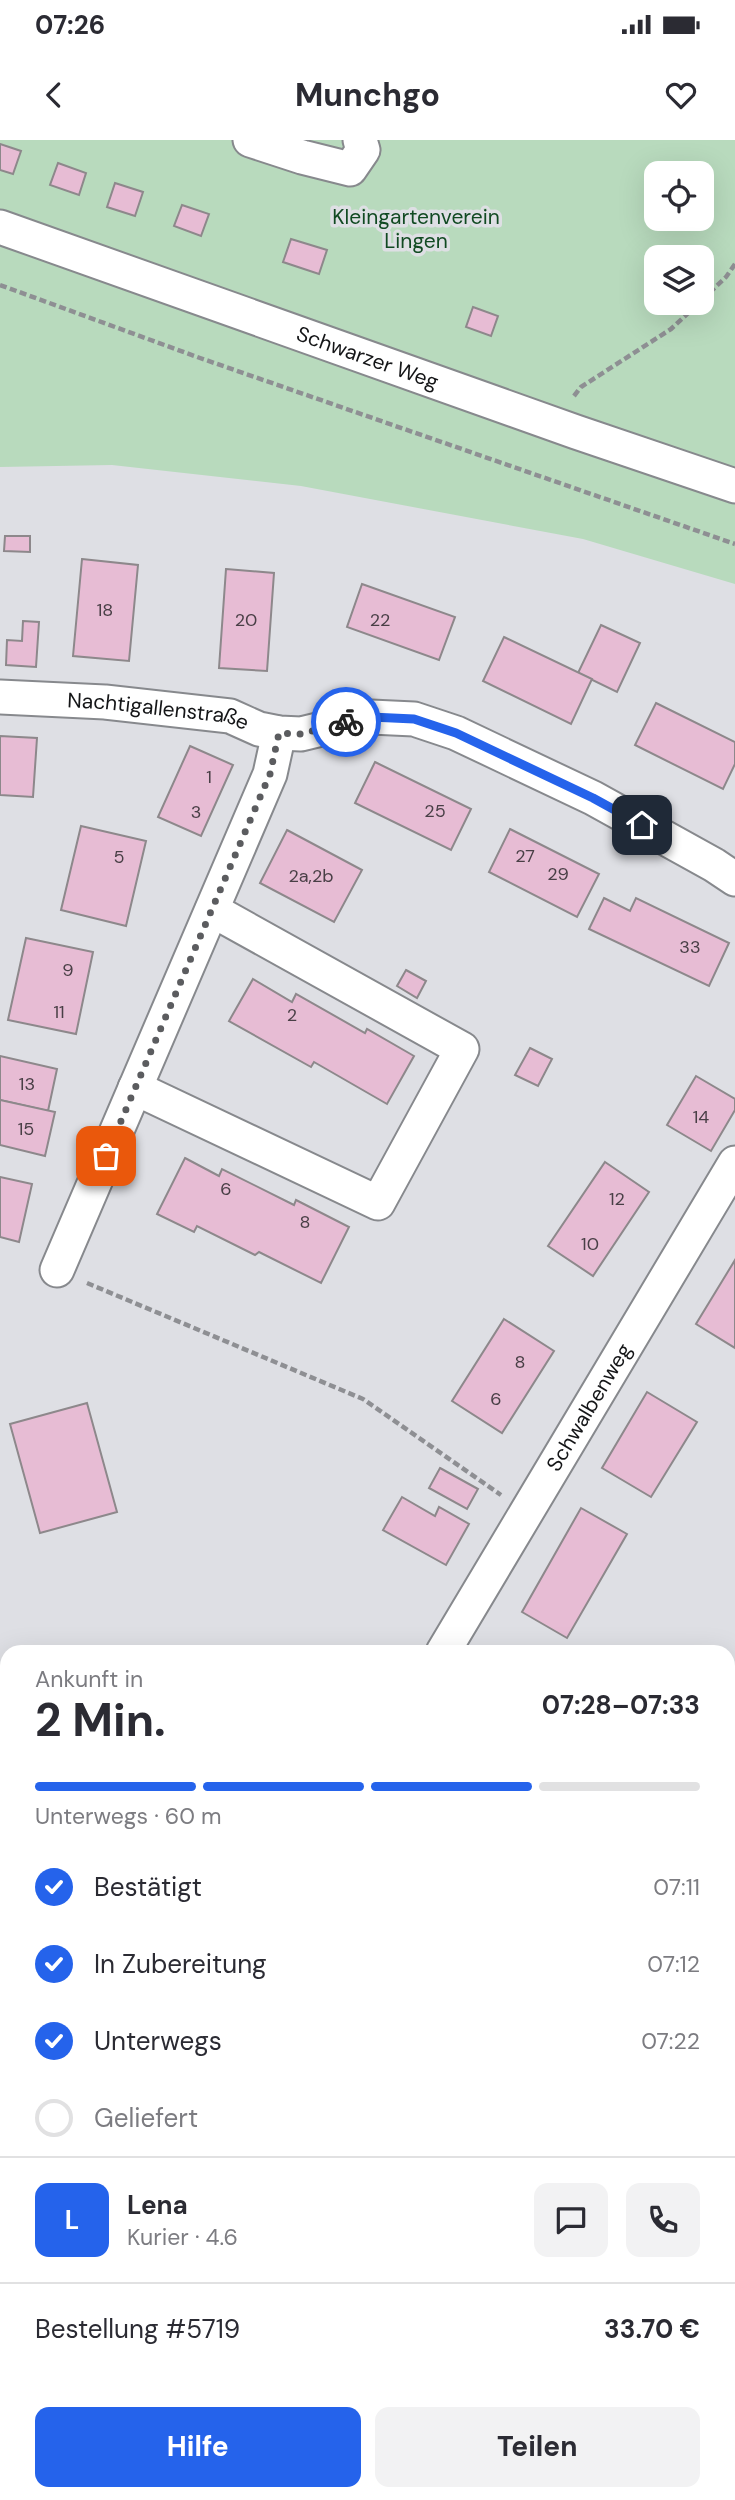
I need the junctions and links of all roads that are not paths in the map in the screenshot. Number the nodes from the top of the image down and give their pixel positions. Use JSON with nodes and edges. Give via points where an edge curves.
{"nodes":[{"id":1,"x":250,"y":140,"type":"edge"},
{"id":2,"x":360,"y":140,"type":"edge"},
{"id":3,"x":0,"y":228,"type":"edge"},
{"id":4,"x":735,"y":486,"type":"edge"},
{"id":5,"x":0,"y":697,"type":"edge"},
{"id":6,"x":279,"y":733,"type":"junction"},
{"id":7,"x":735,"y":879,"type":"edge"},
{"id":8,"x":212,"y":910,"type":"junction"},
{"id":9,"x":135,"y":1088,"type":"junction"},
{"id":10,"x":735,"y":1163,"type":"edge"},
{"id":11,"x":58,"y":1270,"type":"road end"},
{"id":12,"x":447,"y":1645,"type":"edge"}],
"edges":[{"from":1,"to":2,"type":"street","via":[[350,169],[363,150]]},
{"from":3,"to":4,"type":"street","name":"Schwarzer Weg"},
{"from":5,"to":6,"type":"street","name":"Nachtigallenstraße","via":[[105,702],[230,716]]},
{"from":6,"to":7,"type":"street","name":"Nachtigallenstraße","via":[[301,734],[371,717],[414,719],[456,733],[593,798]]},
{"from":6,"to":8,"type":"street","via":[[270,774]]},
{"from":8,"to":9,"type":"street"},
{"from":8,"to":9,"type":"street","via":[[462,1049],[378,1203]]},
{"from":9,"to":11,"type":"street"},
{"from":10,"to":12,"type":"street","name":"Schwalbenweg"}]}
